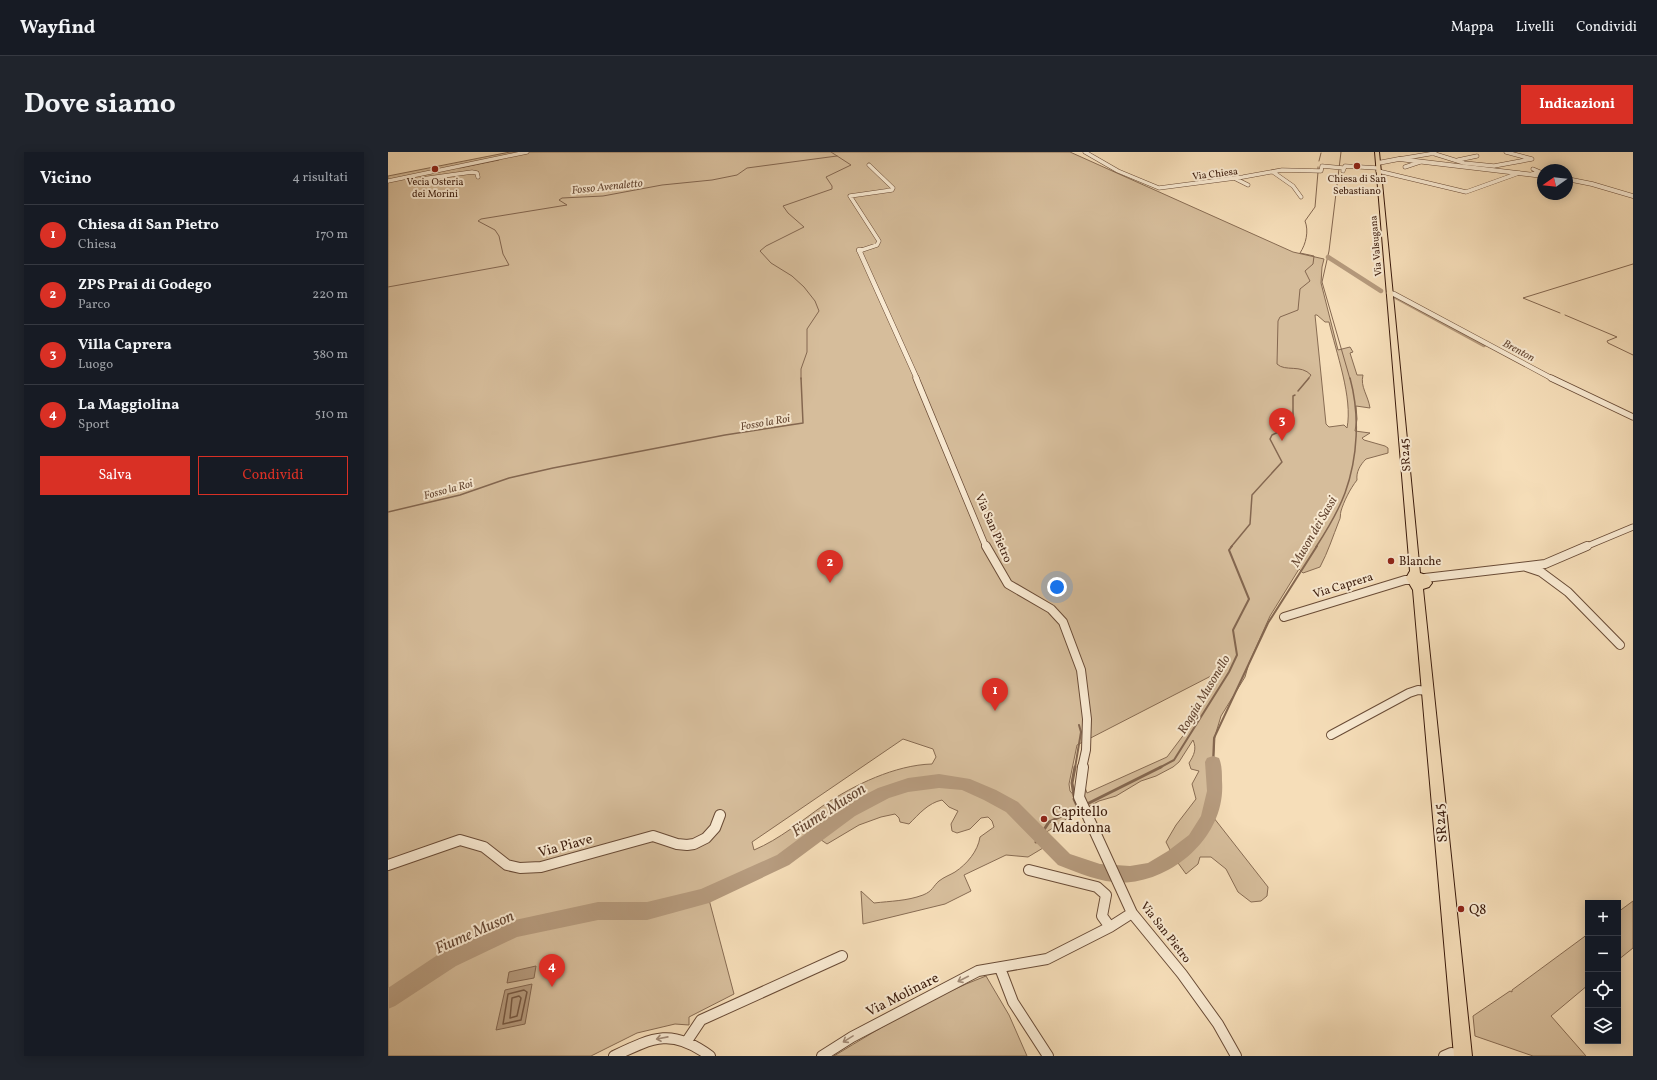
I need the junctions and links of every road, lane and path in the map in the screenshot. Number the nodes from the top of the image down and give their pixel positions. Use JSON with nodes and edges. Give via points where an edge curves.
{"nodes":[{"id":1,"x":527,"y":152,"type":"edge"},
{"id":2,"x":1085,"y":152,"type":"edge"},
{"id":3,"x":1377,"y":152,"type":"edge"},
{"id":4,"x":1440,"y":152,"type":"edge"},
{"id":5,"x":1506,"y":152,"type":"edge"},
{"id":6,"x":1432,"y":153,"type":"junction"},
{"id":7,"x":1477,"y":156,"type":"dead end"},
{"id":8,"x":1399,"y":159,"type":"junction"},
{"id":9,"x":1456,"y":160,"type":"junction"},
{"id":10,"x":1420,"y":162,"type":"junction"},
{"id":11,"x":869,"y":165,"type":"dead end"},
{"id":12,"x":1378,"y":167,"type":"junction"},
{"id":13,"x":1405,"y":167,"type":"dead end"},
{"id":14,"x":1342,"y":168,"type":"junction"},
{"id":15,"x":1533,"y":169,"type":"dead end"},
{"id":16,"x":1273,"y":172,"type":"junction"},
{"id":17,"x":1342,"y":173,"type":"dead end"},
{"id":18,"x":1519,"y":173,"type":"junction"},
{"id":19,"x":1532,"y":174,"type":"junction"},
{"id":20,"x":1537,"y":175,"type":"edge"},
{"id":21,"x":478,"y":177,"type":"dead end"},
{"id":22,"x":1234,"y":178,"type":"junction"},
{"id":23,"x":422,"y":179,"type":"dead end"},
{"id":24,"x":1573,"y":180,"type":"edge"},
{"id":25,"x":388,"y":181,"type":"edge"},
{"id":26,"x":1442,"y":182,"type":"dead end"},
{"id":27,"x":1428,"y":183,"type":"junction"},
{"id":28,"x":1248,"y":185,"type":"dead end"},
{"id":29,"x":1633,"y":196,"type":"edge"},
{"id":30,"x":1301,"y":197,"type":"dead end"},
{"id":31,"x":1389,"y":293,"type":"junction"},
{"id":32,"x":1393,"y":339,"type":"joint"},
{"id":33,"x":1633,"y":417,"type":"edge"},
{"id":34,"x":1633,"y":528,"type":"edge"},
{"id":35,"x":1524,"y":566,"type":"junction"},
{"id":36,"x":1417,"y":580,"type":"junction"},
{"id":37,"x":1284,"y":617,"type":"dead end"},
{"id":38,"x":1620,"y":645,"type":"dead end"},
{"id":39,"x":1428,"y":691,"type":"junction"},
{"id":40,"x":1331,"y":735,"type":"dead end"},
{"id":41,"x":720,"y":815,"type":"dead end"},
{"id":42,"x":388,"y":865,"type":"edge"},
{"id":43,"x":1029,"y":870,"type":"dead end"},
{"id":44,"x":1132,"y":913,"type":"junction"},
{"id":45,"x":1110,"y":927,"type":"junction"},
{"id":46,"x":842,"y":956,"type":"dead end"},
{"id":47,"x":1000,"y":968,"type":"junction"},
{"id":48,"x":687,"y":1041,"type":"junction"},
{"id":49,"x":614,"y":1056,"type":"edge"},
{"id":50,"x":710,"y":1056,"type":"edge"},
{"id":51,"x":822,"y":1056,"type":"edge"},
{"id":52,"x":1048,"y":1056,"type":"edge"},
{"id":53,"x":1236,"y":1056,"type":"edge"},
{"id":54,"x":1444,"y":1056,"type":"edge"},
{"id":55,"x":1463,"y":1056,"type":"edge"}],
"edges":[{"from":1,"to":25,"type":"street"},
{"from":2,"to":22,"type":"street","name":"Via Chiesa","via":[[1118,171],[1159,188]]},
{"from":3,"to":12,"type":"main road","name":"Via Valsugana","number":"SR245"},
{"from":4,"to":6,"type":"street"},
{"from":5,"to":9,"type":"street","via":[[1532,159],[1494,166]]},
{"from":6,"to":8,"type":"street"},
{"from":6,"to":9,"type":"street"},
{"from":7,"to":9,"type":"street"},
{"from":8,"to":10,"type":"street"},
{"from":8,"to":12,"type":"street"},
{"from":10,"to":13,"type":"street"},
{"from":10,"to":18,"type":"street"},
{"from":11,"to":44,"type":"street","name":"Via San Pietro","via":[[893,188],[850,196],[879,241],[877,245],[859,250],[898,334],[988,552],[1008,584],[1041,602],[1063,622],[1081,670],[1087,723],[1086,750],[1078,789],[1082,806]]},
{"from":12,"to":14,"type":"street","name":"Via Chiesa"},
{"from":12,"to":27,"type":"street","name":"Via Chiesa"},
{"from":12,"to":31,"type":"main road","name":"Via Valsugana","number":"SR245"},
{"from":14,"to":16,"type":"street","name":"Via Chiesa","via":[[1322,166],[1322,171]]},
{"from":14,"to":17,"type":"street"},
{"from":15,"to":19,"type":"street","via":[[1540,172]]},
{"from":16,"to":22,"type":"street","name":"Via Chiesa"},
{"from":16,"to":30,"type":"street","via":[[1293,185]]},
{"from":18,"to":19,"type":"street"},
{"from":18,"to":27,"type":"street","name":"Via Chiesa","via":[[1466,192]]},
{"from":19,"to":20,"type":"street"},
{"from":21,"to":23,"type":"street","via":[[478,173],[472,172]]},
{"from":22,"to":28,"type":"street"},
{"from":24,"to":29,"type":"street"},
{"from":26,"to":27,"type":"street","via":[[1435,180]]},
{"from":31,"to":32,"type":"main road","name":"Via Valsugana","number":"SR245"},
{"from":31,"to":33,"type":"street","via":[[1557,381]]},
{"from":32,"to":36,"type":"main road","name":"SR245","number":"SR245"},
{"from":34,"to":35,"type":"street","name":"Via Caprera","via":[[1545,564]]},
{"from":35,"to":36,"type":"street","name":"Via Caprera"},
{"from":35,"to":38,"type":"street","via":[[1540,572],[1568,592]]},
{"from":36,"to":37,"type":"street","name":"Via Caprera","via":[[1405,580]]},
{"from":36,"to":39,"type":"main road","name":"SR245","number":"SR245"},
{"from":39,"to":40,"type":"street","via":[[1418,690],[1404,696]]},
{"from":39,"to":55,"type":"main road","name":"SR245","number":"SR245"},
{"from":41,"to":42,"type":"street","name":"Via Piave","via":[[706,839],[693,844],[682,845],[653,836],[541,867],[520,868],[507,865],[484,847],[460,840]]},
{"from":43,"to":45,"type":"street","via":[[1097,887],[1106,895],[1102,916]]},
{"from":44,"to":45,"type":"street","name":"Via Molinare"},
{"from":44,"to":53,"type":"street","name":"Via San Pietro","via":[[1182,974],[1218,1024]]},
{"from":45,"to":47,"type":"street","name":"Via Molinare","via":[[1047,959]]},
{"from":46,"to":48,"type":"street","via":[[701,1020]]},
{"from":47,"to":51,"type":"street","name":"Via Molinare","one_way":true,"via":[[978,971],[852,1037]]},
{"from":47,"to":52,"type":"street","via":[[1013,1002]]},
{"from":48,"to":49,"type":"street","one_way":true,"via":[[668,1036],[650,1040]]},
{"from":48,"to":50,"type":"street"},
{"from":54,"to":55,"type":"street","via":[[1450,1053]]}]}
